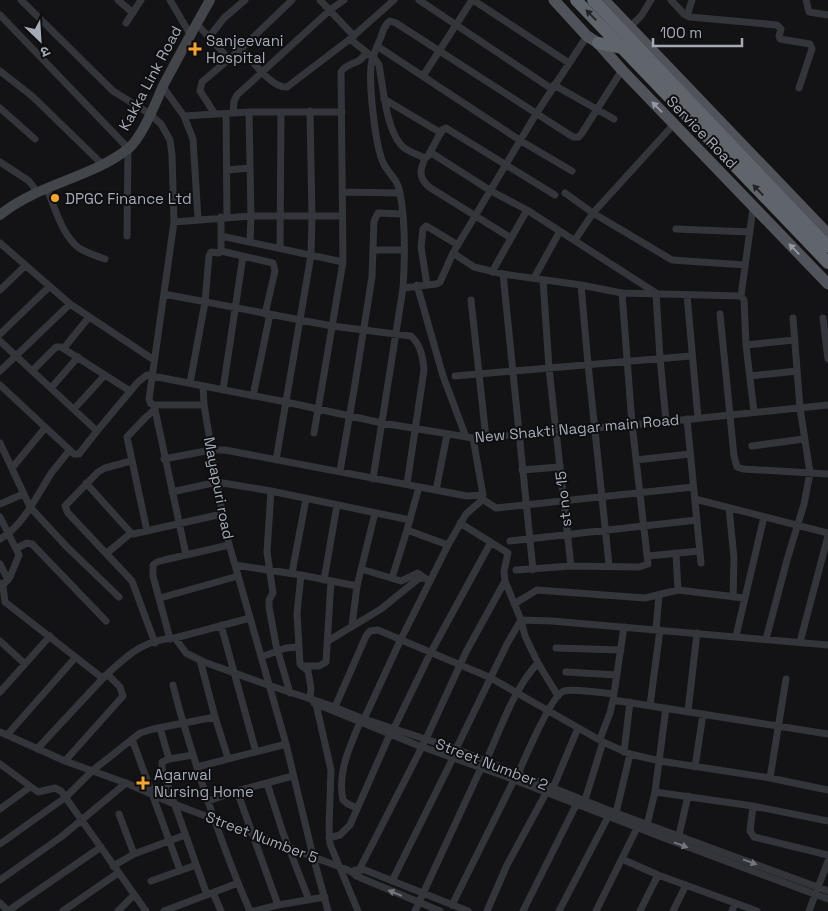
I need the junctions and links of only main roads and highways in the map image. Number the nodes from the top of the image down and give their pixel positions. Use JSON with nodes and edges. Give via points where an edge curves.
{"nodes":[{"id":1,"x":554,"y":0,"type":"edge"},
{"id":2,"x":576,"y":0,"type":"edge"},
{"id":3,"x":592,"y":0,"type":"edge"},
{"id":4,"x":604,"y":0,"type":"edge"},
{"id":5,"x":593,"y":39,"type":"junction"},
{"id":6,"x":623,"y":48,"type":"junction"},
{"id":7,"x":828,"y":234,"type":"edge"},
{"id":8,"x":828,"y":247,"type":"edge"},
{"id":9,"x":828,"y":263,"type":"edge"},
{"id":10,"x":828,"y":284,"type":"edge"}],
"edges":[{"from":1,"to":5,"type":"main road","name":"Service Road"},
{"from":6,"to":2,"type":"highway","one_way":true},
{"from":3,"to":8,"type":"highway"},
{"from":4,"to":7,"type":"main road","name":"Service Road"},
{"from":5,"to":6,"type":"highway"},
{"from":10,"to":5,"type":"main road","name":"Service Road","one_way":true},
{"from":9,"to":6,"type":"highway","one_way":true}]}
